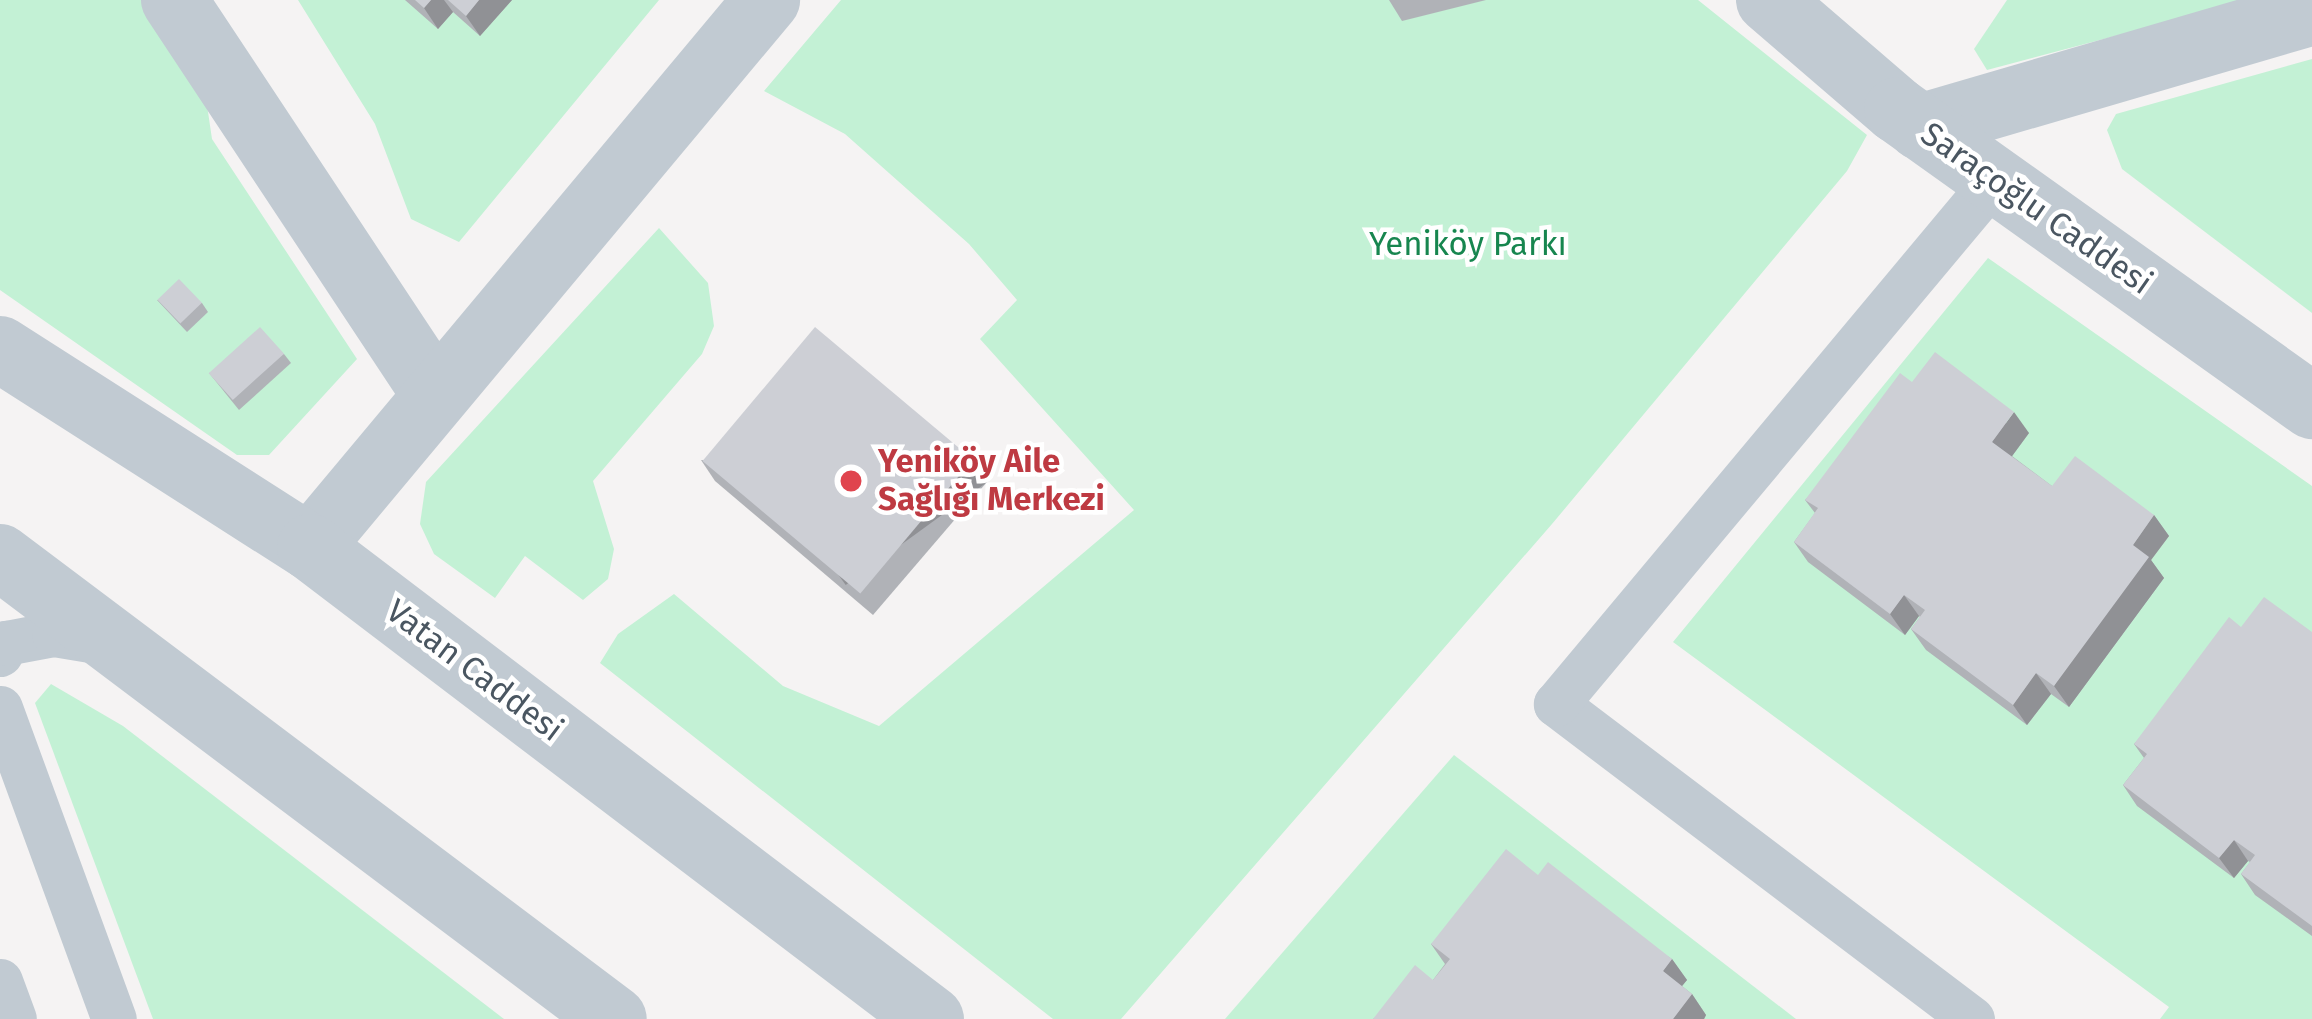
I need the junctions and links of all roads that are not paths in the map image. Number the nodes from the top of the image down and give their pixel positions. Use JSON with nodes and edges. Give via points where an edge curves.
{"nodes":[{"id":1,"x":174,"y":0,"type":"edge"},
{"id":2,"x":767,"y":0,"type":"edge"},
{"id":3,"x":1769,"y":0,"type":"edge"},
{"id":4,"x":2312,"y":12,"type":"edge"},
{"id":5,"x":1919,"y":127,"type":"junction"},
{"id":6,"x":1994,"y":180,"type":"junction"},
{"id":7,"x":0,"y":349,"type":"edge"},
{"id":8,"x":434,"y":393,"type":"junction"},
{"id":9,"x":2312,"y":406,"type":"edge"},
{"id":10,"x":310,"y":547,"type":"junction"},
{"id":11,"x":0,"y":557,"type":"edge"},
{"id":12,"x":125,"y":645,"type":"junction"},
{"id":13,"x":0,"y":654,"type":"edge"},
{"id":14,"x":0,"y":708,"type":"edge"},
{"id":15,"x":0,"y":981,"type":"edge"},
{"id":16,"x":14,"y":1019,"type":"edge"},
{"id":17,"x":114,"y":1019,"type":"edge"},
{"id":18,"x":614,"y":1019,"type":"edge"},
{"id":19,"x":931,"y":1019,"type":"edge"},
{"id":20,"x":1972,"y":1019,"type":"edge"}],
"edges":[{"from":1,"to":8,"type":"street"},
{"from":2,"to":8,"type":"street"},
{"from":3,"to":5,"type":"street","name":"Saraçoğlu Caddesi"},
{"from":4,"to":5,"type":"street"},
{"from":5,"to":6,"type":"street","name":"Saraçoğlu Caddesi"},
{"from":6,"to":9,"type":"street","name":"Saraçoğlu Caddesi"},
{"from":6,"to":20,"type":"lane","via":[[1556,704]]},
{"from":7,"to":10,"type":"street","name":"Vatan Caddesi"},
{"from":8,"to":10,"type":"street"},
{"from":10,"to":19,"type":"street","name":"Vatan Caddesi"},
{"from":11,"to":12,"type":"street"},
{"from":12,"to":13,"type":"lane","via":[[54,634],[6,643]]},
{"from":12,"to":18,"type":"street"},
{"from":14,"to":17,"type":"lane"},
{"from":15,"to":16,"type":"lane"}]}
